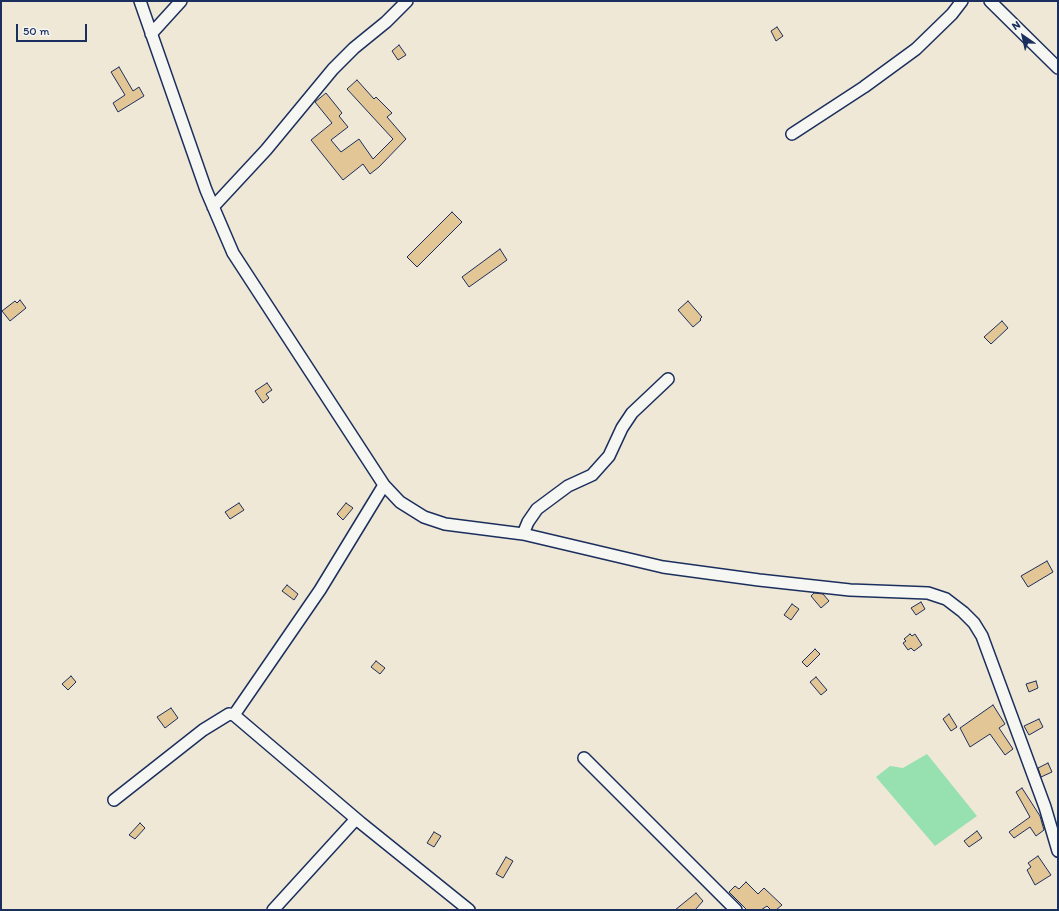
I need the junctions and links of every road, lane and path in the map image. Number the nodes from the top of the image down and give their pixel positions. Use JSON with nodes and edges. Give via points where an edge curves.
{"nodes":[{"id":1,"x":140,"y":1,"type":"edge"},
{"id":2,"x":181,"y":1,"type":"edge"},
{"id":3,"x":407,"y":1,"type":"edge"},
{"id":4,"x":962,"y":1,"type":"edge"},
{"id":5,"x":990,"y":1,"type":"edge"},
{"id":6,"x":151,"y":34,"type":"junction"},
{"id":7,"x":1058,"y":68,"type":"edge"},
{"id":8,"x":792,"y":134,"type":"dead end"},
{"id":9,"x":213,"y":207,"type":"junction"},
{"id":10,"x":668,"y":379,"type":"dead end"},
{"id":11,"x":384,"y":485,"type":"junction"},
{"id":12,"x":523,"y":534,"type":"junction"},
{"id":13,"x":234,"y":715,"type":"junction"},
{"id":14,"x":584,"y":758,"type":"dead end"},
{"id":15,"x":114,"y":800,"type":"dead end"},
{"id":16,"x":356,"y":819,"type":"junction"},
{"id":17,"x":1058,"y":851,"type":"edge"},
{"id":18,"x":273,"y":910,"type":"edge"},
{"id":19,"x":469,"y":910,"type":"edge"},
{"id":20,"x":736,"y":910,"type":"edge"}],
"edges":[{"from":1,"to":6,"type":"street"},
{"from":2,"to":6,"type":"street"},
{"from":3,"to":9,"type":"street","via":[[333,69],[266,150]]},
{"from":4,"to":8,"type":"street","via":[[916,49]]},
{"from":5,"to":7,"type":"street"},
{"from":6,"to":9,"type":"street"},
{"from":9,"to":11,"type":"street","via":[[233,253],[249,280]]},
{"from":10,"to":12,"type":"street","via":[[632,413],[609,456],[592,475],[568,486],[537,509]]},
{"from":11,"to":12,"type":"street","via":[[406,506],[424,517],[445,524]]},
{"from":11,"to":13,"type":"street","via":[[320,590]]},
{"from":12,"to":17,"type":"street","via":[[663,567],[850,590],[928,593],[946,600],[974,623],[982,636],[1045,807]]},
{"from":13,"to":15,"type":"street","via":[[229,714],[203,730]]},
{"from":13,"to":16,"type":"street"},
{"from":14,"to":20,"type":"street"},
{"from":16,"to":18,"type":"street"},
{"from":16,"to":19,"type":"street"}]}
